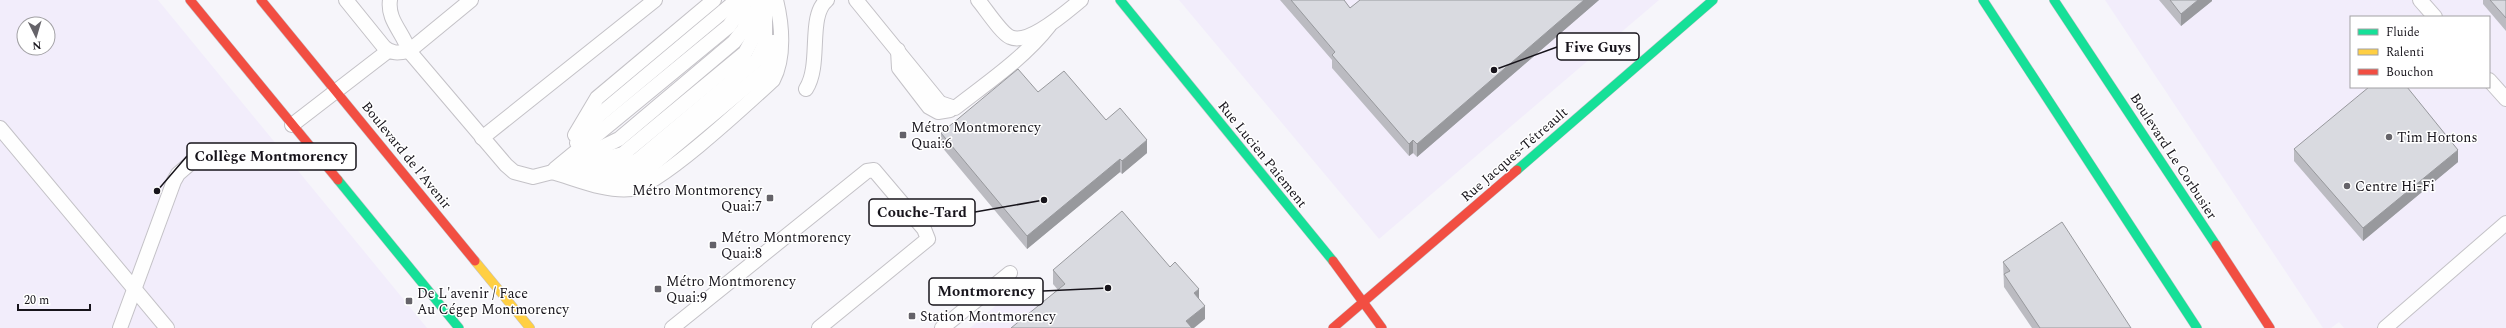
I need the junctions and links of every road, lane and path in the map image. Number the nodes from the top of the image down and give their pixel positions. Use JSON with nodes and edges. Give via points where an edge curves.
{"nodes":[{"id":1,"x":190,"y":0,"type":"edge"},
{"id":2,"x":261,"y":0,"type":"edge"},
{"id":3,"x":346,"y":0,"type":"edge"},
{"id":4,"x":390,"y":0,"type":"edge"},
{"id":5,"x":471,"y":0,"type":"edge"},
{"id":6,"x":655,"y":0,"type":"edge"},
{"id":7,"x":714,"y":0,"type":"edge"},
{"id":8,"x":737,"y":0,"type":"edge"},
{"id":9,"x":748,"y":0,"type":"edge"},
{"id":10,"x":753,"y":0,"type":"edge"},
{"id":11,"x":758,"y":0,"type":"edge"},
{"id":12,"x":765,"y":0,"type":"edge"},
{"id":13,"x":771,"y":0,"type":"edge"},
{"id":14,"x":776,"y":0,"type":"edge"},
{"id":15,"x":827,"y":0,"type":"edge"},
{"id":16,"x":856,"y":0,"type":"edge"},
{"id":17,"x":978,"y":0,"type":"edge"},
{"id":18,"x":1081,"y":0,"type":"edge"},
{"id":19,"x":1713,"y":0,"type":"edge"},
{"id":20,"x":1983,"y":0,"type":"edge"},
{"id":21,"x":2054,"y":0,"type":"edge"},
{"id":22,"x":2421,"y":0,"type":"edge"},
{"id":23,"x":1128,"y":3,"type":"edge"},
{"id":24,"x":2434,"y":16,"type":"edge"},
{"id":25,"x":1049,"y":26,"type":"junction"},
{"id":26,"x":388,"y":51,"type":"junction"},
{"id":27,"x":409,"y":51,"type":"junction"},
{"id":28,"x":2490,"y":81,"type":"edge"},
{"id":29,"x":806,"y":89,"type":"dead end"},
{"id":30,"x":336,"y":90,"type":"junction"},
{"id":31,"x":2506,"y":99,"type":"edge"},
{"id":32,"x":292,"y":125,"type":"junction"},
{"id":33,"x":0,"y":128,"type":"edge"},
{"id":34,"x":482,"y":138,"type":"junction"},
{"id":35,"x":201,"y":154,"type":"dead end"},
{"id":36,"x":551,"y":172,"type":"junction"},
{"id":37,"x":2506,"y":223,"type":"edge"},
{"id":38,"x":1010,"y":272,"type":"dead end"},
{"id":39,"x":135,"y":289,"type":"junction"},
{"id":40,"x":1364,"y":301,"type":"junction"},
{"id":41,"x":120,"y":328,"type":"edge"},
{"id":42,"x":167,"y":328,"type":"edge"},
{"id":43,"x":459,"y":328,"type":"edge"},
{"id":44,"x":530,"y":328,"type":"edge"},
{"id":45,"x":672,"y":328,"type":"edge"},
{"id":46,"x":819,"y":328,"type":"edge"},
{"id":47,"x":942,"y":328,"type":"edge"},
{"id":48,"x":1332,"y":328,"type":"edge"},
{"id":49,"x":1382,"y":328,"type":"edge"},
{"id":50,"x":2197,"y":328,"type":"edge"},
{"id":51,"x":2270,"y":328,"type":"edge"},
{"id":52,"x":2385,"y":328,"type":"edge"}],
"edges":[{"from":1,"to":32,"type":"street"},
{"from":2,"to":30,"type":"street","name":"Boulevard de l'Avenir"},
{"from":3,"to":26,"type":"lane"},
{"from":4,"to":27,"type":"lane","via":[[389,13],[406,41]]},
{"from":5,"to":27,"type":"lane"},
{"from":6,"to":34,"type":"lane"},
{"from":7,"to":36,"type":"lane","via":[[597,98]]},
{"from":8,"to":36,"type":"lane","via":[[598,116]]},
{"from":9,"to":36,"type":"lane","via":[[729,26]]},
{"from":10,"to":36,"type":"lane","via":[[744,30],[734,42],[619,139]]},
{"from":11,"to":36,"type":"lane","via":[[753,38],[745,54],[623,154]]},
{"from":12,"to":36,"type":"lane","via":[[765,44],[757,60],[638,160],[624,167]]},
{"from":13,"to":36,"type":"lane","via":[[774,41],[766,70],[653,164],[637,175],[624,178]]},
{"from":14,"to":36,"type":"lane","via":[[781,38],[780,64],[773,80],[666,171],[642,186],[618,189],[604,188]]},
{"from":15,"to":29,"type":"lane","via":[[820,8],[816,22],[815,67]]},
{"from":16,"to":25,"type":"lane","via":[[898,50],[899,68],[929,107],[938,112],[955,108],[1038,40]]},
{"from":17,"to":25,"type":"lane","via":[[1008,37],[1022,38]]},
{"from":18,"to":25,"type":"lane"},
{"from":19,"to":40,"type":"street","name":"Rue Jacques-Tétreault"},
{"from":20,"to":50,"type":"street"},
{"from":21,"to":51,"type":"street","name":"Boulevard Le Corbusier"},
{"from":22,"to":24,"type":"lane"},
{"from":23,"to":40,"type":"street","name":"Rue Lucien Paiement"},
{"from":26,"to":27,"type":"lane"},
{"from":26,"to":30,"type":"lane"},
{"from":27,"to":34,"type":"lane"},
{"from":28,"to":31,"type":"lane"},
{"from":30,"to":32,"type":"lane"},
{"from":30,"to":44,"type":"street","name":"Boulevard de l'Avenir"},
{"from":32,"to":43,"type":"street"},
{"from":33,"to":39,"type":"lane"},
{"from":34,"to":36,"type":"lane","via":[[514,172],[533,177]]},
{"from":35,"to":39,"type":"lane","via":[[178,174],[174,181]]},
{"from":37,"to":52,"type":"lane"},
{"from":38,"to":47,"type":"lane"},
{"from":39,"to":41,"type":"lane"},
{"from":39,"to":42,"type":"lane"},
{"from":40,"to":48,"type":"street","name":"Rue Jacques-Tétreault"},
{"from":40,"to":49,"type":"street","name":"Rue Lucien Paiement"},
{"from":45,"to":46,"type":"lane","via":[[868,171],[874,170],[924,229],[928,239]]}]}
